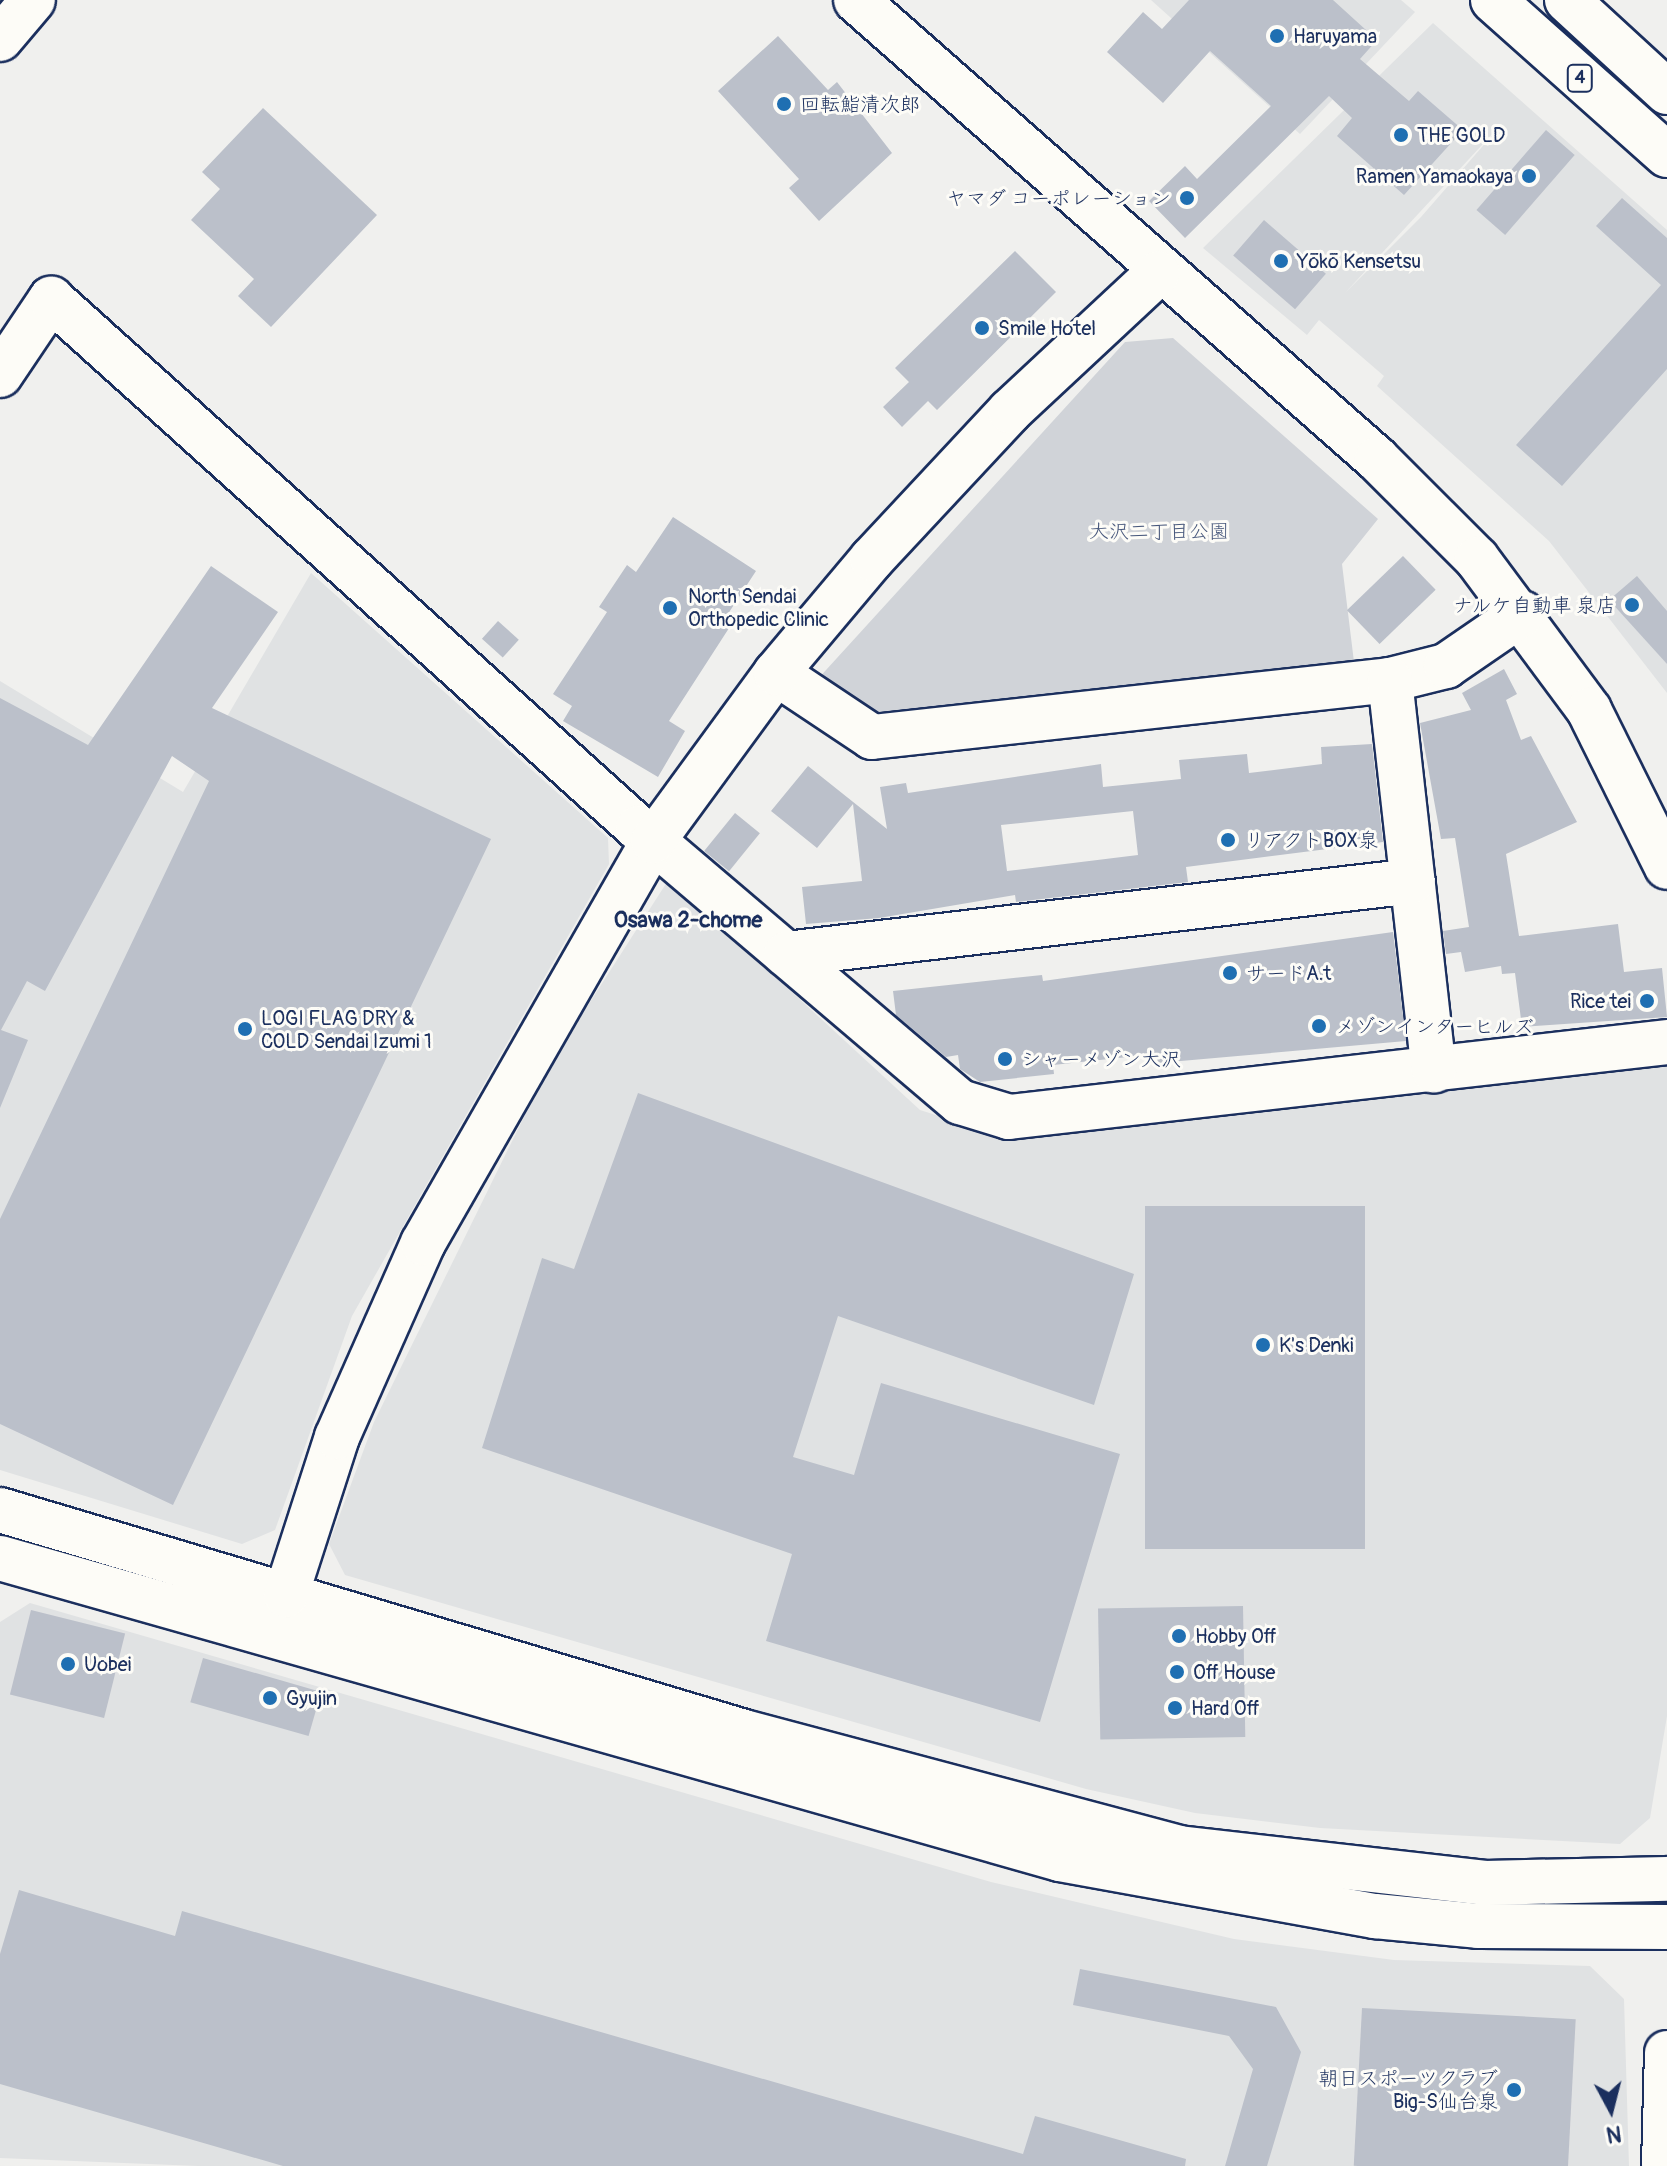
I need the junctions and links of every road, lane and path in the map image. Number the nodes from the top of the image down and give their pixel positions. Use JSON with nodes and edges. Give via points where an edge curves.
{"nodes":[{"id":1,"x":33,"y":0,"type":"edge"},
{"id":2,"x":1493,"y":0,"type":"edge"},
{"id":3,"x":1567,"y":0,"type":"edge"},
{"id":4,"x":870,"y":5,"type":"edge"},
{"id":5,"x":0,"y":39,"type":"edge"},
{"id":6,"x":1667,"y":92,"type":"edge"},
{"id":7,"x":1667,"y":155,"type":"edge"},
{"id":8,"x":1158,"y":273,"type":"junction"},
{"id":9,"x":0,"y":375,"type":"edge"},
{"id":10,"x":1523,"y":613,"type":"junction"},
{"id":11,"x":776,"y":673,"type":"junction"},
{"id":12,"x":1390,"y":680,"type":"junction"},
{"id":13,"x":653,"y":841,"type":"junction"},
{"id":14,"x":1667,"y":867,"type":"edge"},
{"id":15,"x":1413,"y":881,"type":"junction"},
{"id":16,"x":786,"y":954,"type":"junction"},
{"id":17,"x":1667,"y":1042,"type":"edge"},
{"id":18,"x":1434,"y":1071,"type":"junction"},
{"id":19,"x":0,"y":1510,"type":"edge"},
{"id":20,"x":0,"y":1558,"type":"edge"},
{"id":21,"x":286,"y":1595,"type":"junction"},
{"id":22,"x":1667,"y":1879,"type":"edge"},
{"id":23,"x":1667,"y":1927,"type":"edge"},
{"id":24,"x":1667,"y":2053,"type":"edge"},
{"id":25,"x":1664,"y":2166,"type":"edge"}],
"edges":[{"from":1,"to":5,"type":"main road"},
{"from":2,"to":7,"type":"main road","number":"4"},
{"from":3,"to":6,"type":"main road","number":"4"},
{"from":4,"to":8,"type":"main road"},
{"from":8,"to":10,"type":"main road","via":[[1377,459]]},
{"from":8,"to":11,"type":"main road","via":[[1010,411]]},
{"from":9,"to":13,"type":"main road","via":[[51,299]]},
{"from":10,"to":12,"type":"main road","via":[[1446,666]]},
{"from":10,"to":14,"type":"main road","via":[[1589,710]]},
{"from":11,"to":12,"type":"main road","via":[[872,737]]},
{"from":11,"to":13,"type":"main road"},
{"from":12,"to":15,"type":"main road"},
{"from":13,"to":16,"type":"main road"},
{"from":13,"to":21,"type":"main road","via":[[423,1243],[337,1437]]},
{"from":15,"to":16,"type":"main road"},
{"from":15,"to":18,"type":"main road"},
{"from":16,"to":18,"type":"main road","via":[[960,1102],[1009,1117]]},
{"from":17,"to":18,"type":"main road"},
{"from":19,"to":21,"type":"main road"},
{"from":20,"to":23,"type":"main road","via":[[1060,1859],[1375,1916],[1478,1926]]},
{"from":21,"to":22,"type":"main road","via":[[744,1732],[1179,1848],[1485,1883]]},
{"from":24,"to":25,"type":"main road"}]}
